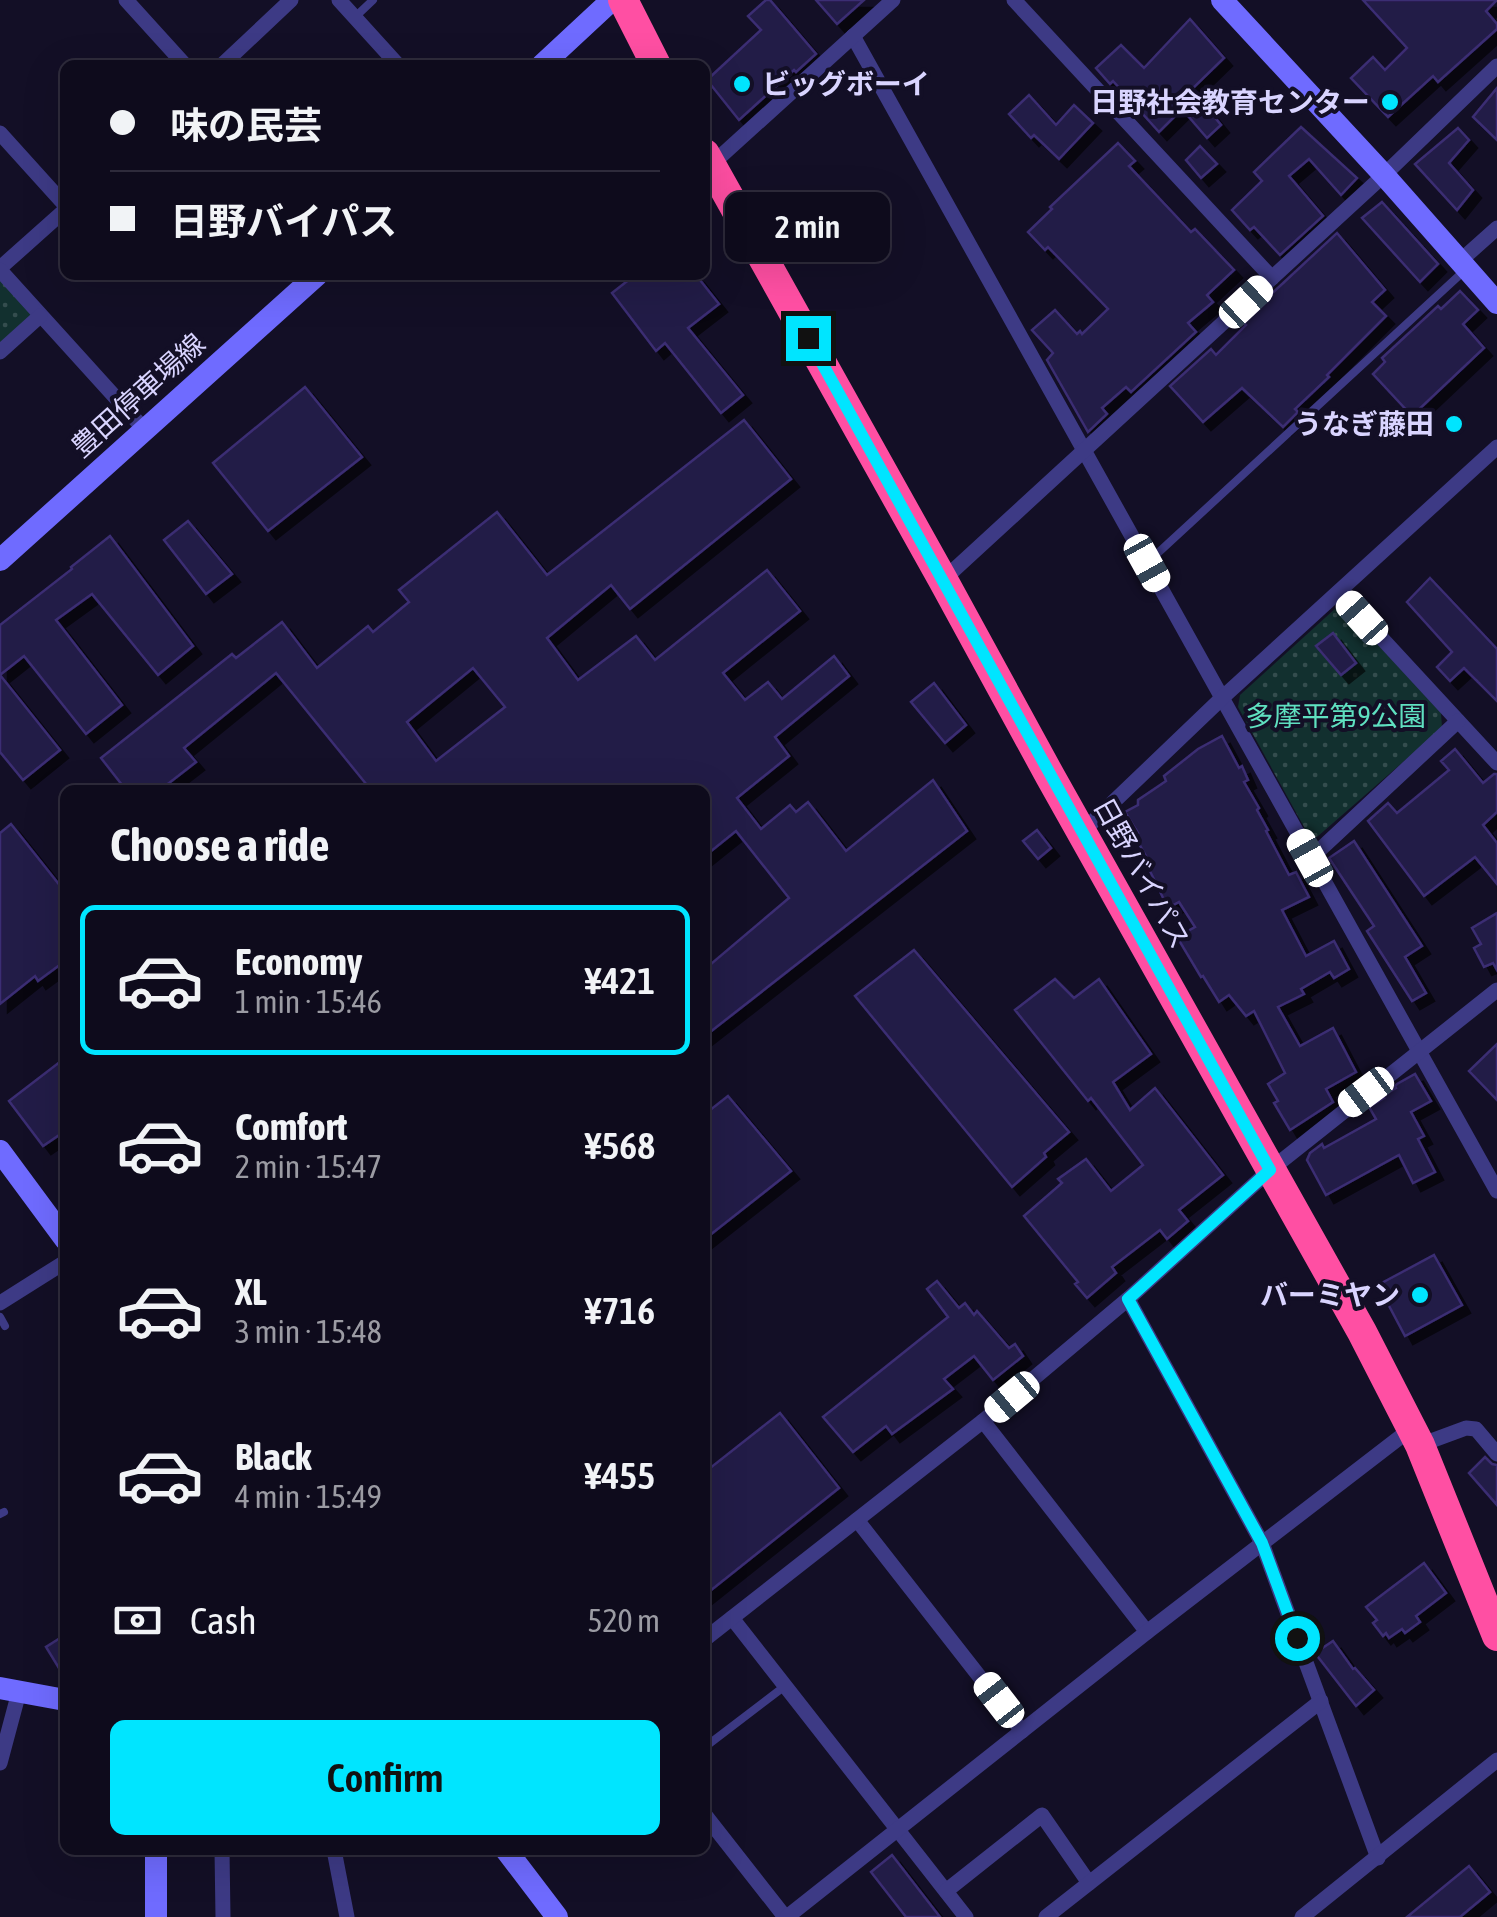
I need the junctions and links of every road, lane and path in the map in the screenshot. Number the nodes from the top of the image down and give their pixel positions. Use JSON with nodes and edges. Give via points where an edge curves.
{"nodes":[{"id":1,"x":126,"y":0,"type":"edge"},
{"id":2,"x":291,"y":0,"type":"edge"},
{"id":3,"x":338,"y":0,"type":"edge"},
{"id":4,"x":373,"y":0,"type":"edge"},
{"id":5,"x":612,"y":0,"type":"edge"},
{"id":6,"x":623,"y":0,"type":"edge"},
{"id":7,"x":894,"y":0,"type":"edge"},
{"id":8,"x":1014,"y":0,"type":"edge"},
{"id":9,"x":1222,"y":0,"type":"edge"},
{"id":10,"x":354,"y":18,"type":"junction"},
{"id":11,"x":853,"y":36,"type":"junction"},
{"id":12,"x":180,"y":60,"type":"edge"},
{"id":13,"x":227,"y":60,"type":"edge"},
{"id":14,"x":393,"y":60,"type":"edge"},
{"id":15,"x":547,"y":60,"type":"edge"},
{"id":16,"x":653,"y":60,"type":"edge"},
{"id":17,"x":1497,"y":66,"type":"edge"},
{"id":18,"x":0,"y":134,"type":"edge"},
{"id":19,"x":710,"y":158,"type":"edge"},
{"id":20,"x":710,"y":164,"type":"edge"},
{"id":21,"x":1384,"y":175,"type":"junction"},
{"id":22,"x":60,"y":201,"type":"edge"},
{"id":23,"x":60,"y":212,"type":"edge"},
{"id":24,"x":1497,"y":228,"type":"edge"},
{"id":25,"x":1464,"y":265,"type":"junction"},
{"id":26,"x":0,"y":269,"type":"edge"},
{"id":27,"x":1272,"y":278,"type":"junction"},
{"id":28,"x":311,"y":280,"type":"edge"},
{"id":29,"x":1497,"y":302,"type":"edge"},
{"id":30,"x":40,"y":316,"type":"junction"},
{"id":31,"x":0,"y":352,"type":"edge"},
{"id":32,"x":144,"y":429,"type":"junction"},
{"id":33,"x":1497,"y":446,"type":"edge"},
{"id":34,"x":1086,"y":450,"type":"junction"},
{"id":35,"x":0,"y":560,"type":"edge"},
{"id":36,"x":1147,"y":563,"type":"junction"},
{"id":37,"x":944,"y":580,"type":"junction"},
{"id":38,"x":1339,"y":592,"type":"junction"},
{"id":39,"x":1222,"y":698,"type":"junction"},
{"id":40,"x":1458,"y":721,"type":"junction"},
{"id":41,"x":1497,"y":763,"type":"edge"},
{"id":42,"x":1082,"y":832,"type":"junction"},
{"id":43,"x":1310,"y":858,"type":"junction"},
{"id":44,"x":1497,"y":990,"type":"edge"},
{"id":45,"x":1418,"y":1053,"type":"junction"},
{"id":46,"x":0,"y":1151,"type":"edge"},
{"id":47,"x":1270,"y":1170,"type":"junction"},
{"id":48,"x":1497,"y":1191,"type":"edge"},
{"id":49,"x":60,"y":1232,"type":"edge"},
{"id":50,"x":60,"y":1265,"type":"edge"},
{"id":51,"x":1128,"y":1299,"type":"junction"},
{"id":52,"x":0,"y":1302,"type":"edge"},
{"id":53,"x":983,"y":1422,"type":"junction"},
{"id":54,"x":1416,"y":1436,"type":"junction"},
{"id":55,"x":1497,"y":1454,"type":"edge"},
{"id":56,"x":857,"y":1520,"type":"junction"},
{"id":57,"x":1262,"y":1543,"type":"junction"},
{"id":58,"x":732,"y":1618,"type":"junction"},
{"id":59,"x":1147,"y":1632,"type":"junction"},
{"id":60,"x":710,"y":1634,"type":"edge"},
{"id":61,"x":1497,"y":1636,"type":"edge"},
{"id":62,"x":785,"y":1686,"type":"junction"},
{"id":63,"x":10,"y":1690,"type":"edge"},
{"id":64,"x":60,"y":1699,"type":"edge"},
{"id":65,"x":1321,"y":1701,"type":"junction"},
{"id":66,"x":1022,"y":1731,"type":"junction"},
{"id":67,"x":710,"y":1743,"type":"edge"},
{"id":68,"x":1497,"y":1760,"type":"edge"},
{"id":69,"x":0,"y":1762,"type":"edge"},
{"id":70,"x":710,"y":1821,"type":"edge"},
{"id":71,"x":897,"y":1829,"type":"junction"},
{"id":72,"x":156,"y":1855,"type":"edge"},
{"id":73,"x":222,"y":1855,"type":"edge"},
{"id":74,"x":335,"y":1855,"type":"edge"},
{"id":75,"x":510,"y":1855,"type":"edge"},
{"id":76,"x":1378,"y":1858,"type":"junction"},
{"id":77,"x":1090,"y":1883,"type":"junction"},
{"id":78,"x":946,"y":1891,"type":"junction"},
{"id":79,"x":156,"y":1917,"type":"edge"},
{"id":80,"x":222,"y":1917,"type":"edge"},
{"id":81,"x":347,"y":1917,"type":"edge"},
{"id":82,"x":557,"y":1917,"type":"edge"},
{"id":83,"x":786,"y":1917,"type":"edge"},
{"id":84,"x":966,"y":1917,"type":"edge"},
{"id":85,"x":1046,"y":1917,"type":"edge"},
{"id":86,"x":1302,"y":1917,"type":"edge"}],
"edges":[{"from":1,"to":12,"type":"street"},
{"from":2,"to":13,"type":"street"},
{"from":3,"to":10,"type":"street"},
{"from":4,"to":10,"type":"lane"},
{"from":5,"to":15,"type":"main road"},
{"from":6,"to":16,"type":"highway"},
{"from":7,"to":11,"type":"street"},
{"from":8,"to":27,"type":"street"},
{"from":9,"to":21,"type":"main road"},
{"from":10,"to":14,"type":"street"},
{"from":11,"to":19,"type":"street"},
{"from":11,"to":34,"type":"street"},
{"from":17,"to":21,"type":"street"},
{"from":18,"to":22,"type":"street"},
{"from":20,"to":37,"type":"highway","name":"日野バイパス"},
{"from":21,"to":25,"type":"main road"},
{"from":21,"to":27,"type":"street"},
{"from":23,"to":26,"type":"street"},
{"from":24,"to":25,"type":"street"},
{"from":25,"to":29,"type":"main road"},
{"from":25,"to":36,"type":"lane"},
{"from":26,"to":30,"type":"street"},
{"from":27,"to":34,"type":"street"},
{"from":28,"to":32,"type":"main road","name":"豊田停車場線"},
{"from":30,"to":31,"type":"street"},
{"from":30,"to":32,"type":"street"},
{"from":32,"to":35,"type":"main road","name":"豊田停車場線"},
{"from":33,"to":38,"type":"street"},
{"from":34,"to":36,"type":"street"},
{"from":34,"to":37,"type":"street"},
{"from":36,"to":39,"type":"street"},
{"from":37,"to":42,"type":"highway","name":"日野バイパス"},
{"from":38,"to":39,"type":"street"},
{"from":38,"to":40,"type":"street"},
{"from":39,"to":42,"type":"street"},
{"from":39,"to":43,"type":"street"},
{"from":40,"to":41,"type":"street"},
{"from":40,"to":43,"type":"street"},
{"from":42,"to":47,"type":"highway","name":"日野バイパス"},
{"from":43,"to":45,"type":"street"},
{"from":44,"to":45,"type":"street"},
{"from":45,"to":47,"type":"street"},
{"from":45,"to":48,"type":"street"},
{"from":46,"to":49,"type":"main road"},
{"from":47,"to":51,"type":"street"},
{"from":47,"to":54,"type":"highway","name":"日野バイパス"},
{"from":50,"to":52,"type":"street"},
{"from":51,"to":53,"type":"street"},
{"from":51,"to":57,"type":"street"},
{"from":53,"to":56,"type":"street"},
{"from":53,"to":59,"type":"street"},
{"from":54,"to":55,"type":"street","via":[[1476,1429]]},
{"from":54,"to":57,"type":"street"},
{"from":54,"to":61,"type":"highway","name":"日野バイパス"},
{"from":56,"to":58,"type":"street"},
{"from":56,"to":66,"type":"street"},
{"from":57,"to":59,"type":"street"},
{"from":57,"to":65,"type":"street"},
{"from":58,"to":60,"type":"street"},
{"from":58,"to":62,"type":"street"},
{"from":59,"to":66,"type":"street"},
{"from":62,"to":67,"type":"lane"},
{"from":62,"to":71,"type":"street"},
{"from":63,"to":64,"type":"main road"},
{"from":63,"to":69,"type":"street"},
{"from":65,"to":76,"type":"street"},
{"from":65,"to":77,"type":"street"},
{"from":66,"to":71,"type":"street"},
{"from":68,"to":76,"type":"street"},
{"from":70,"to":83,"type":"street"},
{"from":71,"to":78,"type":"street"},
{"from":71,"to":83,"type":"street"},
{"from":72,"to":79,"type":"main road"},
{"from":73,"to":80,"type":"street"},
{"from":74,"to":81,"type":"street"},
{"from":75,"to":82,"type":"main road"},
{"from":76,"to":86,"type":"street"},
{"from":77,"to":78,"type":"street","via":[[1042,1816]]},
{"from":77,"to":85,"type":"street"},
{"from":78,"to":84,"type":"street"}]}
